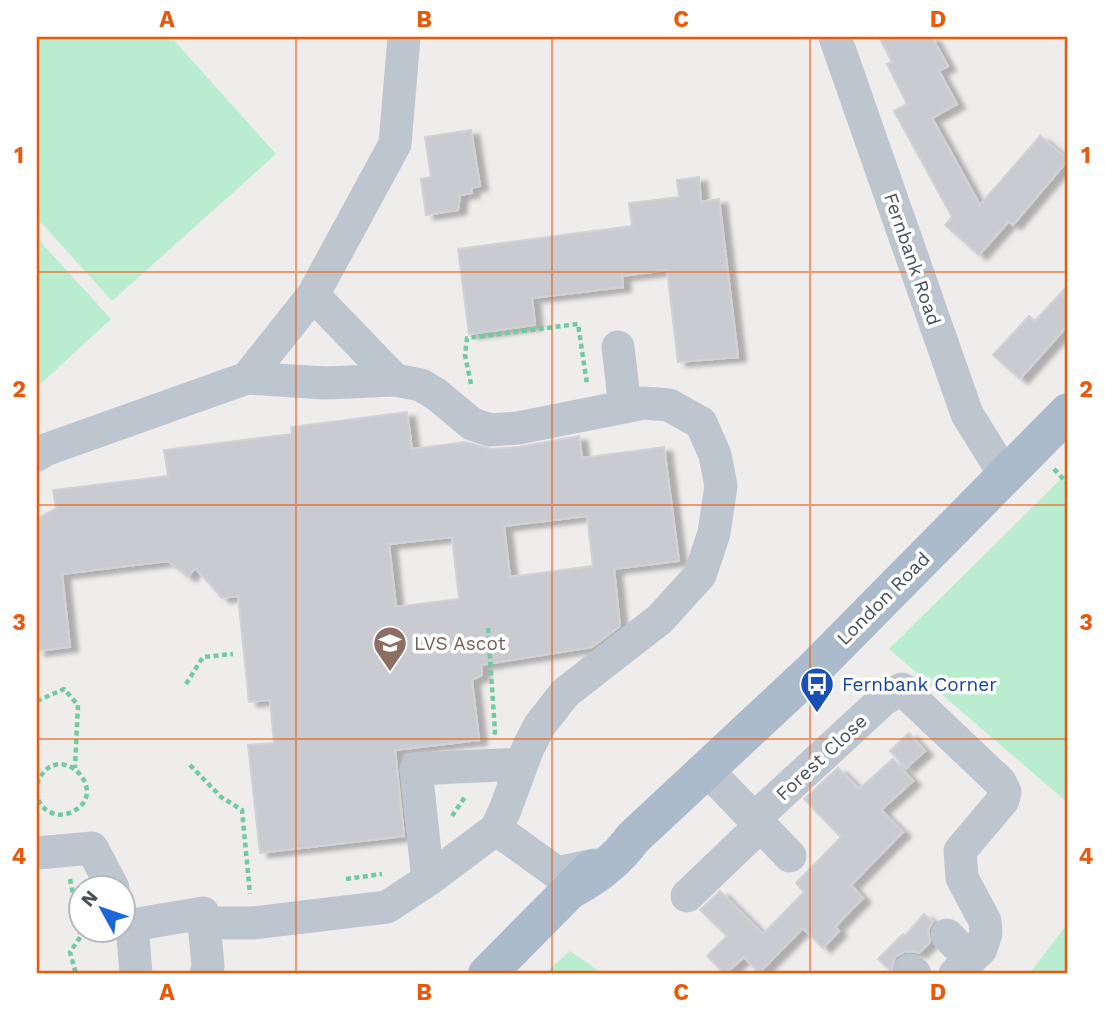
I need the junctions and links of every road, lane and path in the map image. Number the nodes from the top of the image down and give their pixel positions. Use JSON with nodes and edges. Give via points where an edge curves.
{"nodes":[{"id":1,"x":404,"y":37,"type":"edge"},
{"id":2,"x":835,"y":37,"type":"edge"},
{"id":3,"x":313,"y":295,"type":"junction"},
{"id":4,"x":618,"y":347,"type":"dead end"},
{"id":5,"x":247,"y":378,"type":"junction"},
{"id":6,"x":395,"y":380,"type":"junction"},
{"id":7,"x":625,"y":407,"type":"junction"},
{"id":8,"x":1068,"y":412,"type":"edge"},
{"id":9,"x":592,"y":413,"type":"junction"},
{"id":10,"x":461,"y":416,"type":"junction"},
{"id":11,"x":37,"y":455,"type":"edge"},
{"id":12,"x":1050,"y":465,"type":"dead end"},
{"id":13,"x":1006,"y":472,"type":"junction"},
{"id":14,"x":1068,"y":484,"type":"edge"},
{"id":15,"x":233,"y":654,"type":"dead end"},
{"id":16,"x":186,"y":684,"type":"dead end"},
{"id":17,"x":37,"y":701,"type":"edge"},
{"id":18,"x":522,"y":764,"type":"junction"},
{"id":19,"x":190,"y":765,"type":"dead end"},
{"id":20,"x":75,"y":768,"type":"junction"},
{"id":21,"x":707,"y":770,"type":"junction"},
{"id":22,"x":37,"y":784,"type":"edge"},
{"id":23,"x":37,"y":795,"type":"edge"},
{"id":24,"x":58,"y":815,"type":"junction"},
{"id":25,"x":757,"y":822,"type":"junction"},
{"id":26,"x":496,"y":829,"type":"junction"},
{"id":27,"x":50,"y":852,"type":"edge"},
{"id":28,"x":790,"y":856,"type":"dead end"},
{"id":29,"x":106,"y":874,"type":"edge"},
{"id":30,"x":575,"y":876,"type":"junction"},
{"id":31,"x":428,"y":880,"type":"junction"},
{"id":32,"x":66,"y":895,"type":"edge"},
{"id":33,"x":687,"y":896,"type":"dead end"},
{"id":34,"x":136,"y":916,"type":"edge"},
{"id":35,"x":204,"y":923,"type":"junction"},
{"id":36,"x":253,"y":923,"type":"junction"},
{"id":37,"x":947,"y":935,"type":"dead end"},
{"id":38,"x":76,"y":944,"type":"edge"},
{"id":39,"x":131,"y":944,"type":"edge"},
{"id":40,"x":963,"y":967,"type":"edge"},
{"id":41,"x":76,"y":974,"type":"edge"},
{"id":42,"x":136,"y":974,"type":"edge"},
{"id":43,"x":206,"y":974,"type":"edge"},
{"id":44,"x":487,"y":974,"type":"edge"}],
"edges":[{"from":1,"to":3,"type":"street","via":[[395,144]]},
{"from":2,"to":13,"type":"street","name":"Fernbank Road","via":[[967,414]]},
{"from":3,"to":5,"type":"street"},
{"from":3,"to":6,"type":"street"},
{"from":4,"to":7,"type":"street"},
{"from":5,"to":6,"type":"street","via":[[325,383]]},
{"from":5,"to":11,"type":"street"},
{"from":6,"to":10,"type":"street","via":[[436,394]]},
{"from":7,"to":9,"type":"street"},
{"from":7,"to":18,"type":"street","via":[[669,405],[701,423],[715,455],[721,486],[714,533],[700,575],[660,619],[565,693],[540,725]]},
{"from":8,"to":13,"type":"main road","name":"London Road"},
{"from":9,"to":10,"type":"street","via":[[490,430]]},
{"from":9,"to":10,"type":"path","via":[[578,324],[467,338],[465,355],[473,394]]},
{"from":12,"to":14,"type":"path"},
{"from":13,"to":21,"type":"main road","name":"London Road","via":[[812,671]]},
{"from":15,"to":16,"type":"path","via":[[203,657]]},
{"from":17,"to":20,"type":"path","via":[[64,689],[78,705]]},
{"from":18,"to":26,"type":"street"},
{"from":18,"to":31,"type":"street","via":[[416,769]]},
{"from":19,"to":36,"type":"path","via":[[221,797],[242,810]]},
{"from":20,"to":22,"type":"path","via":[[51,767]]},
{"from":20,"to":24,"type":"path","via":[[85,782],[85,798],[75,811]]},
{"from":21,"to":25,"type":"street"},
{"from":21,"to":30,"type":"main road","name":"London Road","via":[[597,876]]},
{"from":23,"to":24,"type":"path","via":[[44,808]]},
{"from":24,"to":27,"type":"path"},
{"from":25,"to":28,"type":"street"},
{"from":25,"to":33,"type":"street"},
{"from":25,"to":40,"type":"street","name":"Forest Close","via":[[884,699],[902,689],[932,734],[1000,782],[1005,792],[960,851],[962,878],[985,921],[986,933],[981,949]]},
{"from":26,"to":30,"type":"street"},
{"from":26,"to":31,"type":"street"},
{"from":27,"to":29,"type":"street","via":[[92,848]]},
{"from":27,"to":32,"type":"path"},
{"from":30,"to":44,"type":"main road","name":"London Road"},
{"from":31,"to":36,"type":"street","via":[[387,907]]},
{"from":34,"to":35,"type":"street","via":[[203,914]]},
{"from":35,"to":36,"type":"street"},
{"from":35,"to":43,"type":"street"},
{"from":37,"to":40,"type":"street"},
{"from":38,"to":41,"type":"path","via":[[70,952]]},
{"from":39,"to":42,"type":"street"}]}
